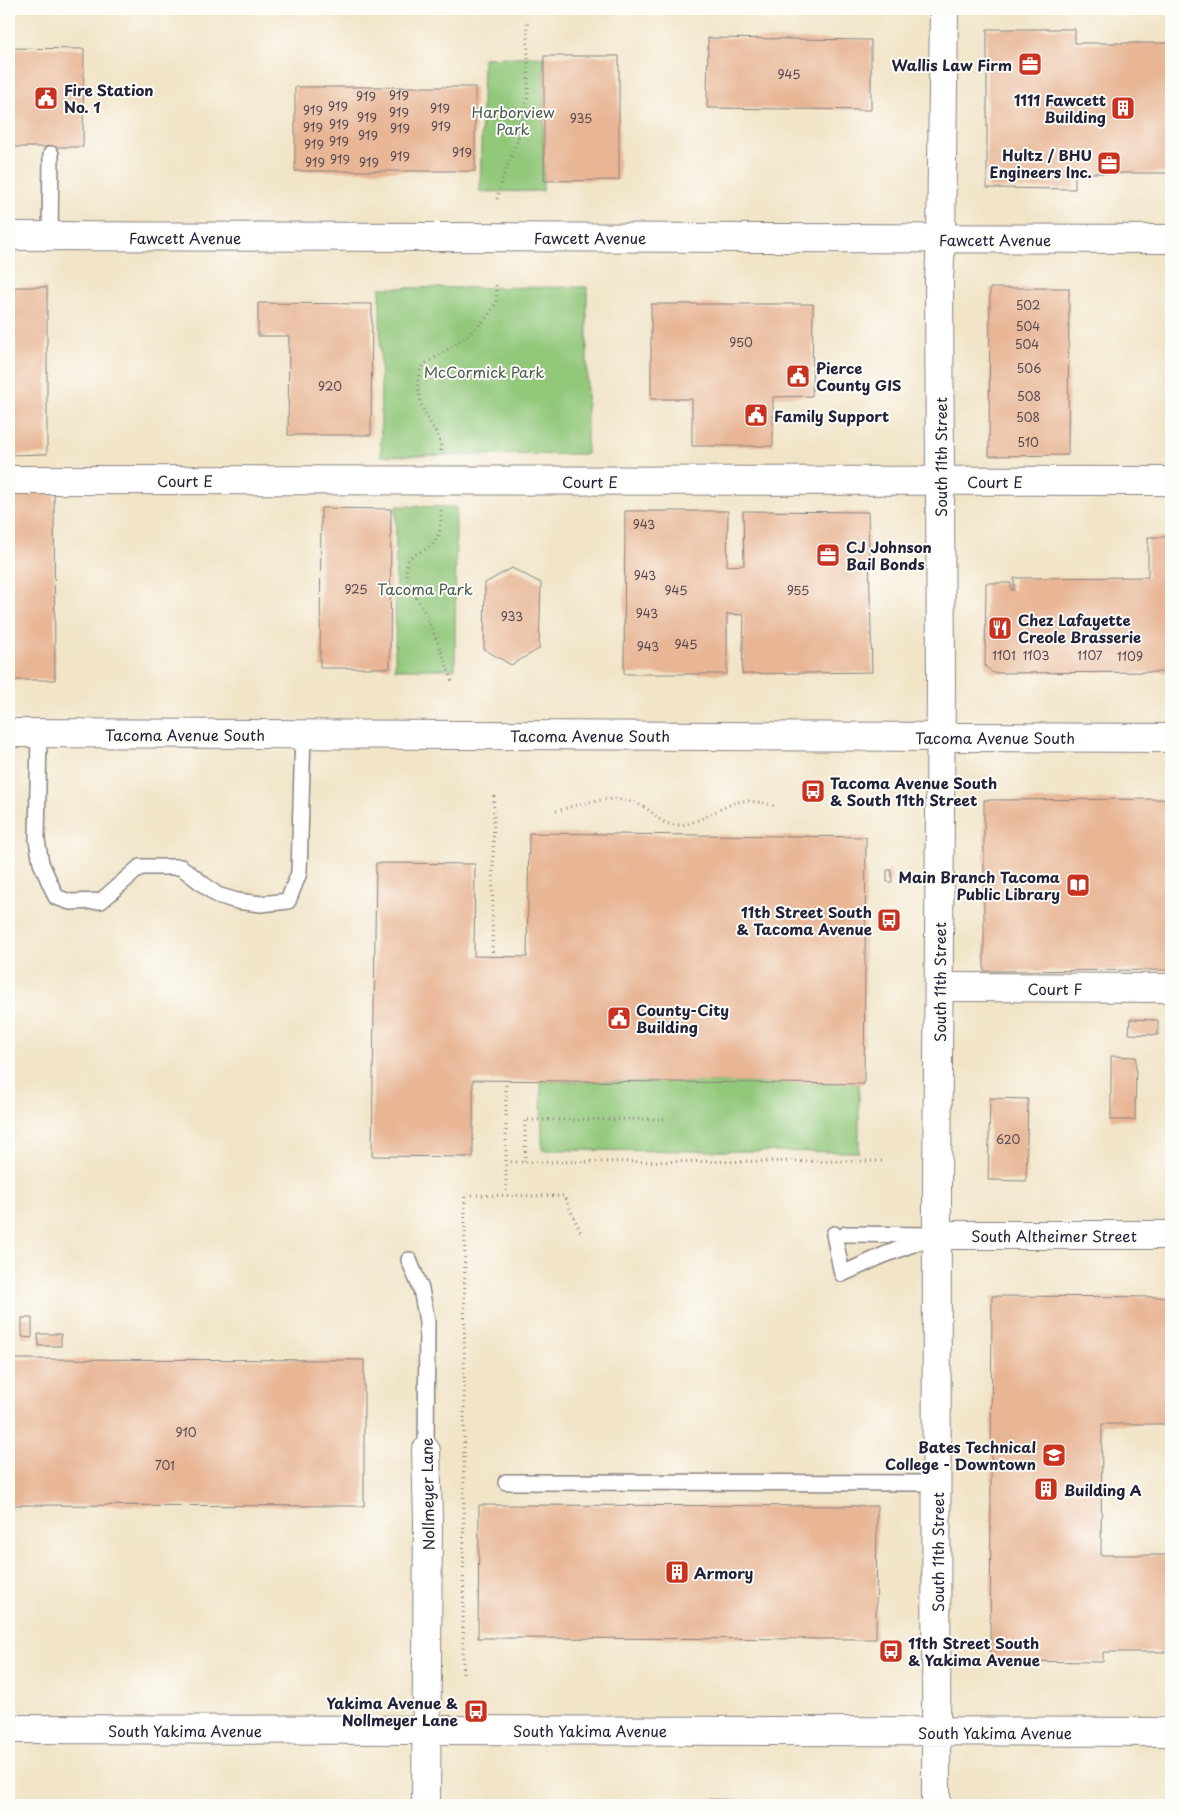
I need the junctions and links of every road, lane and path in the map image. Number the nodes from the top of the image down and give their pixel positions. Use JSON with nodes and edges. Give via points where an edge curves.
{"nodes":[{"id":1,"x":944,"y":9,"type":"edge"},
{"id":2,"x":527,"y":19,"type":"dead end"},
{"id":3,"x":51,"y":154,"type":"dead end"},
{"id":4,"x":497,"y":199,"type":"dead end"},
{"id":5,"x":9,"y":236,"type":"edge"},
{"id":6,"x":50,"y":236,"type":"junction"},
{"id":7,"x":941,"y":239,"type":"junction"},
{"id":8,"x":1171,"y":239,"type":"edge"},
{"id":9,"x":496,"y":282,"type":"dead end"},
{"id":10,"x":9,"y":480,"type":"edge"},
{"id":11,"x":442,"y":480,"type":"junction"},
{"id":12,"x":941,"y":481,"type":"junction"},
{"id":13,"x":1171,"y":481,"type":"edge"},
{"id":14,"x":453,"y":684,"type":"dead end"},
{"id":15,"x":9,"y":733,"type":"edge"},
{"id":16,"x":39,"y":733,"type":"junction"},
{"id":17,"x":303,"y":734,"type":"junction"},
{"id":18,"x":941,"y":737,"type":"junction"},
{"id":19,"x":1171,"y":738,"type":"edge"},
{"id":20,"x":494,"y":792,"type":"dead end"},
{"id":21,"x":776,"y":807,"type":"dead end"},
{"id":22,"x":556,"y":811,"type":"dead end"},
{"id":23,"x":492,"y":957,"type":"dead end"},
{"id":24,"x":939,"y":987,"type":"junction"},
{"id":25,"x":1171,"y":988,"type":"edge"},
{"id":26,"x":506,"y":1080,"type":"dead end"},
{"id":27,"x":668,"y":1119,"type":"dead end"},
{"id":28,"x":884,"y":1161,"type":"dead end"},
{"id":29,"x":506,"y":1162,"type":"junction"},
{"id":30,"x":525,"y":1162,"type":"junction"},
{"id":31,"x":506,"y":1195,"type":"junction"},
{"id":32,"x":581,"y":1233,"type":"dead end"},
{"id":33,"x":937,"y":1234,"type":"junction"},
{"id":34,"x":1171,"y":1235,"type":"edge"},
{"id":35,"x":408,"y":1260,"type":"dead end"},
{"id":36,"x":426,"y":1451,"type":"joint"},
{"id":37,"x":506,"y":1482,"type":"dead end"},
{"id":38,"x":936,"y":1483,"type":"junction"},
{"id":39,"x":463,"y":1673,"type":"dead end"},
{"id":40,"x":9,"y":1729,"type":"edge"},
{"id":41,"x":426,"y":1730,"type":"junction"},
{"id":42,"x":936,"y":1732,"type":"junction"},
{"id":43,"x":1171,"y":1732,"type":"edge"},
{"id":44,"x":426,"y":1805,"type":"edge"},
{"id":45,"x":936,"y":1805,"type":"edge"}],
"edges":[{"from":1,"to":7,"type":"main road","name":"South 11th Street"},
{"from":2,"to":4,"type":"path","via":[[525,115],[501,179]]},
{"from":3,"to":6,"type":"lane"},
{"from":5,"to":6,"type":"main road","name":"Fawcett Avenue"},
{"from":6,"to":7,"type":"main road","name":"Fawcett Avenue"},
{"from":7,"to":8,"type":"main road","name":"Fawcett Avenue"},
{"from":7,"to":12,"type":"main road","name":"South 11th Street"},
{"from":9,"to":11,"type":"path","via":[[496,302],[487,316],[420,371],[418,385],[423,408],[441,443]]},
{"from":10,"to":11,"type":"main road","name":"Court E"},
{"from":11,"to":12,"type":"main road","name":"Court E"},
{"from":11,"to":14,"type":"path","via":[[441,514],[435,542],[410,557],[406,565],[411,590],[424,611]]},
{"from":12,"to":13,"type":"main road","name":"Court E"},
{"from":12,"to":18,"type":"main road","name":"South 11th Street"},
{"from":15,"to":16,"type":"main road","name":"Tacoma Avenue South"},
{"from":16,"to":17,"type":"main road","name":"Tacoma Avenue South"},
{"from":16,"to":17,"type":"lane","via":[[37,840],[41,864],[56,897],[70,902],[101,901],[140,867],[181,867],[217,895],[261,904],[288,901],[300,873]]},
{"from":17,"to":18,"type":"main road","name":"Tacoma Avenue South"},
{"from":18,"to":19,"type":"main road","name":"Tacoma Avenue South"},
{"from":18,"to":24,"type":"main road","name":"South 11th Street"},
{"from":20,"to":23,"type":"path"},
{"from":21,"to":22,"type":"path","via":[[744,800],[705,818],[678,825],[658,819],[643,806],[621,799],[590,801]]},
{"from":24,"to":25,"type":"main road","name":"Court F"},
{"from":24,"to":33,"type":"main road","name":"South 11th Street"},
{"from":26,"to":29,"type":"path"},
{"from":27,"to":30,"type":"path","via":[[525,1120]]},
{"from":28,"to":30,"type":"path"},
{"from":29,"to":30,"type":"path"},
{"from":29,"to":31,"type":"path"},
{"from":31,"to":32,"type":"path","via":[[564,1196]]},
{"from":31,"to":39,"type":"path","via":[[465,1195]]},
{"from":33,"to":33,"type":"lane","via":[[840,1234],[842,1274],[884,1254]]},
{"from":33,"to":34,"type":"main road","name":"South Altheimer Street"},
{"from":33,"to":38,"type":"main road","name":"South 11th Street"},
{"from":35,"to":36,"type":"lane","name":"Nollmeyer Lane","via":[[421,1289],[427,1321]]},
{"from":36,"to":41,"type":"main road","name":"Nollmeyer Lane"},
{"from":37,"to":38,"type":"lane"},
{"from":38,"to":42,"type":"main road","name":"South 11th Street"},
{"from":40,"to":41,"type":"main road","name":"South Yakima Avenue"},
{"from":41,"to":42,"type":"main road","name":"South Yakima Avenue"},
{"from":41,"to":44,"type":"main road","name":"Nollmeyer Lane"},
{"from":42,"to":43,"type":"main road","name":"South Yakima Avenue"},
{"from":42,"to":45,"type":"main road","name":"South 11th Street"}]}
